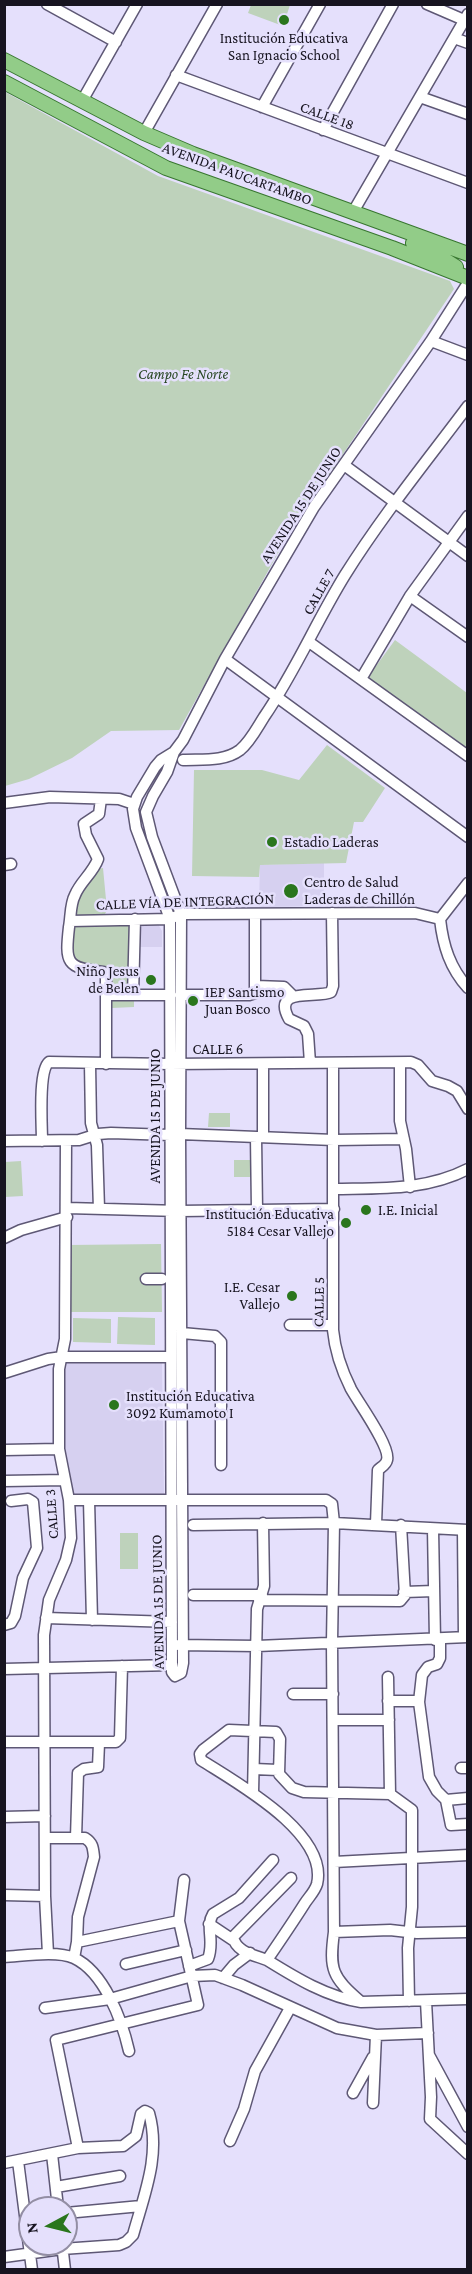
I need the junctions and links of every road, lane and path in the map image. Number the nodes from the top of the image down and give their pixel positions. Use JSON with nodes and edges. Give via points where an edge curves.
{"nodes":[{"id":1,"x":137,"y":4,"type":"edge"},
{"id":2,"x":217,"y":4,"type":"edge"},
{"id":3,"x":320,"y":4,"type":"edge"},
{"id":4,"x":393,"y":4,"type":"edge"},
{"id":5,"x":427,"y":4,"type":"edge"},
{"id":6,"x":54,"y":6,"type":"edge"},
{"id":7,"x":466,"y":17,"type":"edge"},
{"id":8,"x":454,"y":38,"type":"junction"},
{"id":9,"x":116,"y":42,"type":"junction"},
{"id":10,"x":468,"y":43,"type":"edge"},
{"id":11,"x":4,"y":60,"type":"edge"},
{"id":12,"x":176,"y":75,"type":"junction"},
{"id":13,"x":4,"y":82,"type":"edge"},
{"id":14,"x":420,"y":97,"type":"junction"},
{"id":15,"x":82,"y":101,"type":"junction"},
{"id":16,"x":262,"y":107,"type":"junction"},
{"id":17,"x":468,"y":114,"type":"edge"},
{"id":18,"x":323,"y":130,"type":"junction"},
{"id":19,"x":144,"y":133,"type":"junction"},
{"id":20,"x":387,"y":154,"type":"junction"},
{"id":21,"x":468,"y":183,"type":"edge"},
{"id":22,"x":353,"y":212,"type":"junction"},
{"id":23,"x":372,"y":220,"type":"junction"},
{"id":24,"x":468,"y":254,"type":"edge"},
{"id":25,"x":468,"y":278,"type":"edge"},
{"id":26,"x":468,"y":283,"type":"edge"},
{"id":27,"x":431,"y":341,"type":"junction"},
{"id":28,"x":468,"y":355,"type":"edge"},
{"id":29,"x":468,"y":406,"type":"edge"},
{"id":30,"x":344,"y":465,"type":"junction"},
{"id":31,"x":396,"y":503,"type":"junction"},
{"id":32,"x":468,"y":516,"type":"edge"},
{"id":33,"x":449,"y":542,"type":"junction"},
{"id":34,"x":468,"y":556,"type":"edge"},
{"id":35,"x":410,"y":596,"type":"junction"},
{"id":36,"x":468,"y":637,"type":"edge"},
{"id":37,"x":309,"y":642,"type":"junction"},
{"id":38,"x":225,"y":659,"type":"junction"},
{"id":39,"x":361,"y":679,"type":"junction"},
{"id":40,"x":278,"y":698,"type":"junction"},
{"id":41,"x":174,"y":752,"type":"junction"},
{"id":42,"x":468,"y":756,"type":"edge"},
{"id":43,"x":183,"y":760,"type":"dead end"},
{"id":44,"x":101,"y":799,"type":"junction"},
{"id":45,"x":4,"y":804,"type":"edge"},
{"id":46,"x":134,"y":804,"type":"junction"},
{"id":47,"x":468,"y":837,"type":"edge"},
{"id":48,"x":468,"y":883,"type":"edge"},
{"id":49,"x":332,"y":913,"type":"junction"},
{"id":50,"x":255,"y":914,"type":"junction"},
{"id":51,"x":175,"y":917,"type":"junction"},
{"id":52,"x":440,"y":919,"type":"junction"},
{"id":53,"x":135,"y":920,"type":"junction"},
{"id":54,"x":70,"y":921,"type":"junction"},
{"id":55,"x":256,"y":986,"type":"junction"},
{"id":56,"x":468,"y":988,"type":"edge"},
{"id":57,"x":106,"y":995,"type":"junction"},
{"id":58,"x":133,"y":995,"type":"junction"},
{"id":59,"x":175,"y":995,"type":"junction"},
{"id":60,"x":293,"y":996,"type":"junction"},
{"id":61,"x":310,"y":1063,"type":"junction"},
{"id":62,"x":400,"y":1063,"type":"junction"},
{"id":63,"x":90,"y":1064,"type":"junction"},
{"id":64,"x":106,"y":1064,"type":"junction"},
{"id":65,"x":175,"y":1064,"type":"junction"},
{"id":66,"x":264,"y":1064,"type":"junction"},
{"id":67,"x":333,"y":1064,"type":"junction"},
{"id":68,"x":468,"y":1109,"type":"edge"},
{"id":69,"x":175,"y":1134,"type":"junction"},
{"id":70,"x":94,"y":1136,"type":"junction"},
{"id":71,"x":259,"y":1137,"type":"junction"},
{"id":72,"x":404,"y":1139,"type":"junction"},
{"id":73,"x":334,"y":1140,"type":"junction"},
{"id":74,"x":4,"y":1141,"type":"edge"},
{"id":75,"x":42,"y":1141,"type":"junction"},
{"id":76,"x":66,"y":1141,"type":"junction"},
{"id":77,"x":468,"y":1169,"type":"edge"},
{"id":78,"x":410,"y":1187,"type":"junction"},
{"id":79,"x":334,"y":1189,"type":"junction"},
{"id":80,"x":99,"y":1209,"type":"junction"},
{"id":81,"x":334,"y":1209,"type":"junction"},
{"id":82,"x":257,"y":1210,"type":"junction"},
{"id":83,"x":175,"y":1211,"type":"junction"},
{"id":84,"x":67,"y":1213,"type":"junction"},
{"id":85,"x":4,"y":1238,"type":"edge"},
{"id":86,"x":146,"y":1279,"type":"dead end"},
{"id":87,"x":162,"y":1279,"type":"dead end"},
{"id":88,"x":290,"y":1325,"type":"dead end"},
{"id":89,"x":333,"y":1325,"type":"junction"},
{"id":90,"x":182,"y":1334,"type":"junction"},
{"id":91,"x":62,"y":1357,"type":"junction"},
{"id":92,"x":171,"y":1357,"type":"junction"},
{"id":93,"x":4,"y":1373,"type":"edge"},
{"id":94,"x":59,"y":1449,"type":"junction"},
{"id":95,"x":4,"y":1450,"type":"edge"},
{"id":96,"x":221,"y":1465,"type":"dead end"},
{"id":97,"x":65,"y":1480,"type":"junction"},
{"id":98,"x":4,"y":1481,"type":"edge"},
{"id":99,"x":69,"y":1500,"type":"junction"},
{"id":100,"x":89,"y":1500,"type":"junction"},
{"id":101,"x":11,"y":1501,"type":"dead end"},
{"id":102,"x":177,"y":1501,"type":"junction"},
{"id":103,"x":263,"y":1523,"type":"junction"},
{"id":104,"x":334,"y":1523,"type":"junction"},
{"id":105,"x":376,"y":1524,"type":"junction"},
{"id":106,"x":193,"y":1525,"type":"dead end"},
{"id":107,"x":401,"y":1525,"type":"junction"},
{"id":108,"x":433,"y":1529,"type":"junction"},
{"id":109,"x":465,"y":1530,"type":"edge"},
{"id":110,"x":404,"y":1592,"type":"junction"},
{"id":111,"x":434,"y":1592,"type":"junction"},
{"id":112,"x":193,"y":1595,"type":"dead end"},
{"id":113,"x":260,"y":1597,"type":"junction"},
{"id":114,"x":334,"y":1600,"type":"junction"},
{"id":115,"x":46,"y":1618,"type":"junction"},
{"id":116,"x":92,"y":1620,"type":"junction"},
{"id":117,"x":172,"y":1622,"type":"junction"},
{"id":118,"x":4,"y":1625,"type":"edge"},
{"id":119,"x":466,"y":1637,"type":"edge"},
{"id":120,"x":438,"y":1639,"type":"junction"},
{"id":121,"x":332,"y":1642,"type":"junction"},
{"id":122,"x":177,"y":1645,"type":"junction"},
{"id":123,"x":257,"y":1646,"type":"junction"},
{"id":124,"x":122,"y":1666,"type":"junction"},
{"id":125,"x":44,"y":1668,"type":"junction"},
{"id":126,"x":4,"y":1669,"type":"edge"},
{"id":127,"x":388,"y":1677,"type":"dead end"},
{"id":128,"x":293,"y":1694,"type":"dead end"},
{"id":129,"x":333,"y":1694,"type":"junction"},
{"id":130,"x":388,"y":1701,"type":"junction"},
{"id":131,"x":419,"y":1701,"type":"junction"},
{"id":132,"x":333,"y":1720,"type":"junction"},
{"id":133,"x":389,"y":1720,"type":"junction"},
{"id":134,"x":256,"y":1730,"type":"junction"},
{"id":135,"x":4,"y":1742,"type":"edge"},
{"id":136,"x":44,"y":1742,"type":"junction"},
{"id":137,"x":99,"y":1743,"type":"junction"},
{"id":138,"x":254,"y":1768,"type":"junction"},
{"id":139,"x":278,"y":1770,"type":"junction"},
{"id":140,"x":252,"y":1793,"type":"junction"},
{"id":141,"x":335,"y":1794,"type":"junction"},
{"id":142,"x":390,"y":1794,"type":"junction"},
{"id":143,"x":468,"y":1798,"type":"edge"},
{"id":144,"x":446,"y":1800,"type":"junction"},
{"id":145,"x":45,"y":1816,"type":"junction"},
{"id":146,"x":4,"y":1817,"type":"edge"},
{"id":147,"x":468,"y":1824,"type":"edge"},
{"id":148,"x":45,"y":1838,"type":"junction"},
{"id":149,"x":76,"y":1838,"type":"junction"},
{"id":150,"x":468,"y":1855,"type":"edge"},
{"id":151,"x":412,"y":1857,"type":"junction"},
{"id":152,"x":273,"y":1860,"type":"dead end"},
{"id":153,"x":334,"y":1862,"type":"junction"},
{"id":154,"x":291,"y":1878,"type":"dead end"},
{"id":155,"x":183,"y":1880,"type":"dead end"},
{"id":156,"x":4,"y":1895,"type":"edge"},
{"id":157,"x":45,"y":1896,"type":"junction"},
{"id":158,"x":179,"y":1921,"type":"junction"},
{"id":159,"x":209,"y":1924,"type":"junction"},
{"id":160,"x":409,"y":1931,"type":"junction"},
{"id":161,"x":334,"y":1932,"type":"junction"},
{"id":162,"x":468,"y":1932,"type":"edge"},
{"id":163,"x":233,"y":1940,"type":"junction"},
{"id":164,"x":77,"y":1942,"type":"junction"},
{"id":165,"x":186,"y":1950,"type":"junction"},
{"id":166,"x":250,"y":1953,"type":"junction"},
{"id":167,"x":48,"y":1954,"type":"junction"},
{"id":168,"x":4,"y":1957,"type":"edge"},
{"id":169,"x":74,"y":1958,"type":"junction"},
{"id":170,"x":267,"y":1960,"type":"junction"},
{"id":171,"x":126,"y":1965,"type":"dead end"},
{"id":172,"x":190,"y":1971,"type":"junction"},
{"id":173,"x":222,"y":1978,"type":"junction"},
{"id":174,"x":466,"y":1996,"type":"edge"},
{"id":175,"x":110,"y":2000,"type":"junction"},
{"id":176,"x":409,"y":2001,"type":"junction"},
{"id":177,"x":426,"y":2001,"type":"junction"},
{"id":178,"x":362,"y":2002,"type":"junction"},
{"id":179,"x":45,"y":2008,"type":"dead end"},
{"id":180,"x":290,"y":2008,"type":"junction"},
{"id":181,"x":123,"y":2025,"type":"junction"},
{"id":182,"x":428,"y":2033,"type":"junction"},
{"id":183,"x":376,"y":2035,"type":"junction"},
{"id":184,"x":129,"y":2050,"type":"dead end"},
{"id":185,"x":375,"y":2053,"type":"junction"},
{"id":186,"x":429,"y":2055,"type":"junction"},
{"id":187,"x":353,"y":2093,"type":"dead end"},
{"id":188,"x":373,"y":2103,"type":"dead end"},
{"id":189,"x":468,"y":2127,"type":"edge"},
{"id":190,"x":230,"y":2141,"type":"dead end"},
{"id":191,"x":78,"y":2148,"type":"junction"},
{"id":192,"x":52,"y":2154,"type":"junction"},
{"id":193,"x":468,"y":2154,"type":"edge"},
{"id":194,"x":18,"y":2161,"type":"junction"},
{"id":195,"x":4,"y":2163,"type":"edge"},
{"id":196,"x":120,"y":2176,"type":"dead end"},
{"id":197,"x":56,"y":2187,"type":"junction"},
{"id":198,"x":23,"y":2196,"type":"edge"},
{"id":199,"x":57,"y":2196,"type":"edge"},
{"id":200,"x":141,"y":2206,"type":"junction"},
{"id":201,"x":78,"y":2212,"type":"edge"},
{"id":202,"x":78,"y":2246,"type":"edge"}],
"edges":[{"from":1,"to":9,"type":"street"},
{"from":2,"to":12,"type":"street"},
{"from":3,"to":16,"type":"street"},
{"from":4,"to":18,"type":"street"},
{"from":5,"to":7,"type":"street"},
{"from":6,"to":9,"type":"street"},
{"from":7,"to":8,"type":"street"},
{"from":8,"to":10,"type":"street"},
{"from":8,"to":14,"type":"street"},
{"from":9,"to":15,"type":"street"},
{"from":11,"to":15,"type":"main road","name":"AVENIDA PAUCARTAMBO"},
{"from":12,"to":16,"type":"street","name":"CALLE 18"},
{"from":12,"to":19,"type":"street"},
{"from":13,"to":25,"type":"main road","name":"AVENIDA PAUCARTAMBO","via":[[166,168]]},
{"from":14,"to":17,"type":"street"},
{"from":14,"to":20,"type":"street"},
{"from":15,"to":19,"type":"main road","name":"AVENIDA PAUCARTAMBO"},
{"from":16,"to":18,"type":"street","name":"CALLE 18"},
{"from":18,"to":20,"type":"street","name":"CALLE 18"},
{"from":19,"to":22,"type":"main road","name":"AVENIDA PAUCARTAMBO"},
{"from":20,"to":21,"type":"street","name":"CALLE 18"},
{"from":20,"to":22,"type":"street"},
{"from":22,"to":23,"type":"main road","name":"AVENIDA PAUCARTAMBO"},
{"from":23,"to":24,"type":"main road","name":"AVENIDA PAUCARTAMBO"},
{"from":23,"to":25,"type":"main road","via":[[383,230],[429,250]]},
{"from":26,"to":27,"type":"street","name":"AVENIDA 15 DE JUNIO"},
{"from":27,"to":28,"type":"street"},
{"from":27,"to":30,"type":"street","name":"AVENIDA 15 DE JUNIO"},
{"from":29,"to":31,"type":"street","name":"CALLE 7"},
{"from":30,"to":31,"type":"street"},
{"from":30,"to":38,"type":"street","name":"AVENIDA 15 DE JUNIO","via":[[286,553]]},
{"from":31,"to":33,"type":"street"},
{"from":31,"to":37,"type":"street","name":"CALLE 7","via":[[344,577]]},
{"from":32,"to":33,"type":"street"},
{"from":33,"to":34,"type":"street"},
{"from":33,"to":35,"type":"street"},
{"from":35,"to":36,"type":"street"},
{"from":35,"to":39,"type":"street"},
{"from":37,"to":39,"type":"street"},
{"from":37,"to":40,"type":"street","name":"CALLE 7"},
{"from":38,"to":40,"type":"street"},
{"from":38,"to":41,"type":"street","name":"AVENIDA 15 DE JUNIO"},
{"from":39,"to":42,"type":"street"},
{"from":40,"to":43,"type":"street","name":"CALLE 7","via":[[252,737],[232,755]]},
{"from":40,"to":47,"type":"street"},
{"from":41,"to":46,"type":"street","name":"AVENIDA 15 DE JUNIO","via":[[155,767]]},
{"from":41,"to":51,"type":"street","name":"AVENIDA 15 DE JUNIO","via":[[146,817]]},
{"from":44,"to":45,"type":"street","via":[[50,797]]},
{"from":44,"to":46,"type":"street"},
{"from":44,"to":54,"type":"street","via":[[99,814],[84,829],[98,859],[75,892]]},
{"from":46,"to":51,"type":"street","name":"AVENIDA 15 DE JUNIO","via":[[136,828]]},
{"from":48,"to":52,"type":"street"},
{"from":49,"to":50,"type":"street","name":"CALLE VÍA DE INTEGRACIÓN"},
{"from":49,"to":52,"type":"street","name":"CALLE VÍA DE INTEGRACIÓN","via":[[416,913]]},
{"from":49,"to":60,"type":"street","via":[[332,990],[328,994]]},
{"from":50,"to":51,"type":"street","name":"CALLE VÍA DE INTEGRACIÓN"},
{"from":50,"to":55,"type":"street"},
{"from":51,"to":53,"type":"street","name":"CALLE VÍA DE INTEGRACIÓN"},
{"from":51,"to":59,"type":"street","name":"AVENIDA 15 DE JUNIO"},
{"from":52,"to":56,"type":"street","via":[[451,965]]},
{"from":53,"to":54,"type":"street","name":"CALLE VÍA DE INTEGRACIÓN"},
{"from":53,"to":58,"type":"street"},
{"from":54,"to":57,"type":"street","via":[[66,952],[70,961],[82,970],[104,972]]},
{"from":55,"to":59,"type":"street","via":[[255,993],[249,995]]},
{"from":55,"to":60,"type":"street","via":[[284,987]]},
{"from":57,"to":58,"type":"street"},
{"from":57,"to":64,"type":"street"},
{"from":58,"to":59,"type":"street"},
{"from":59,"to":65,"type":"street","name":"AVENIDA 15 DE JUNIO"},
{"from":60,"to":61,"type":"street","via":[[288,1000],[286,1016],[304,1026]]},
{"from":61,"to":66,"type":"street","name":"CALLE 6"},
{"from":61,"to":67,"type":"street","name":"CALLE 6"},
{"from":62,"to":67,"type":"street","name":"CALLE 6"},
{"from":62,"to":68,"type":"street","name":"CALLE 6","via":[[415,1063],[432,1081],[457,1091]]},
{"from":62,"to":72,"type":"street","via":[[400,1121]]},
{"from":63,"to":64,"type":"street","name":"CALLE 6"},
{"from":63,"to":70,"type":"street"},
{"from":63,"to":75,"type":"street","name":"CALLE 6","via":[[49,1062],[45,1066]]},
{"from":64,"to":65,"type":"street","name":"CALLE 6"},
{"from":65,"to":66,"type":"street","name":"CALLE 6"},
{"from":65,"to":69,"type":"street","name":"AVENIDA 15 DE JUNIO"},
{"from":66,"to":71,"type":"street"},
{"from":67,"to":73,"type":"street","name":"CALLE 5"},
{"from":69,"to":70,"type":"street"},
{"from":69,"to":71,"type":"street"},
{"from":69,"to":83,"type":"street","name":"AVENIDA 15 DE JUNIO"},
{"from":70,"to":76,"type":"street"},
{"from":70,"to":80,"type":"street"},
{"from":71,"to":73,"type":"street"},
{"from":71,"to":82,"type":"street"},
{"from":72,"to":73,"type":"street"},
{"from":72,"to":78,"type":"street"},
{"from":73,"to":79,"type":"street","name":"CALLE 5"},
{"from":74,"to":75,"type":"street"},
{"from":75,"to":76,"type":"street"},
{"from":76,"to":84,"type":"street","name":"CALLE 3"},
{"from":77,"to":78,"type":"street"},
{"from":78,"to":79,"type":"street"},
{"from":79,"to":81,"type":"street","name":"CALLE 5"},
{"from":80,"to":83,"type":"street"},
{"from":80,"to":84,"type":"street"},
{"from":81,"to":82,"type":"street"},
{"from":81,"to":89,"type":"street","name":"CALLE 5"},
{"from":82,"to":83,"type":"street"},
{"from":83,"to":90,"type":"street","name":"AVENIDA 15 DE JUNIO"},
{"from":83,"to":92,"type":"street","name":"AVENIDA 15 DE JUNIO"},
{"from":84,"to":85,"type":"street"},
{"from":84,"to":91,"type":"street","name":"CALLE 3"},
{"from":86,"to":87,"type":"street"},
{"from":88,"to":89,"type":"street"},
{"from":89,"to":105,"type":"street","name":"CALLE 5","via":[[335,1346],[347,1379],[387,1455],[386,1463],[378,1470]]},
{"from":90,"to":96,"type":"street","via":[[215,1336],[221,1342]]},
{"from":90,"to":102,"type":"street","name":"AVENIDA 15 DE JUNIO"},
{"from":91,"to":92,"type":"street"},
{"from":91,"to":93,"type":"street"},
{"from":91,"to":94,"type":"street","name":"CALLE 3"},
{"from":92,"to":102,"type":"street","name":"AVENIDA 15 DE JUNIO"},
{"from":94,"to":95,"type":"street"},
{"from":94,"to":97,"type":"street","name":"CALLE 3"},
{"from":97,"to":98,"type":"street"},
{"from":97,"to":99,"type":"street","name":"CALLE 3"},
{"from":99,"to":100,"type":"street"},
{"from":99,"to":115,"type":"street","name":"CALLE 3","via":[[69,1550],[52,1590]]},
{"from":100,"to":102,"type":"street"},
{"from":100,"to":116,"type":"street"},
{"from":101,"to":118,"type":"street","via":[[33,1502],[37,1548],[23,1578],[15,1616]]},
{"from":102,"to":104,"type":"street","via":[[327,1500],[332,1504]]},
{"from":102,"to":117,"type":"street","name":"AVENIDA 15 DE JUNIO"},
{"from":102,"to":122,"type":"street","name":"AVENIDA 15 DE JUNIO"},
{"from":103,"to":104,"type":"street"},
{"from":103,"to":106,"type":"street"},
{"from":103,"to":113,"type":"street","via":[[264,1581]]},
{"from":104,"to":105,"type":"street"},
{"from":104,"to":114,"type":"street"},
{"from":105,"to":107,"type":"street"},
{"from":107,"to":108,"type":"street"},
{"from":107,"to":110,"type":"street"},
{"from":108,"to":109,"type":"street"},
{"from":108,"to":111,"type":"street"},
{"from":109,"to":119,"type":"street"},
{"from":110,"to":111,"type":"street"},
{"from":110,"to":114,"type":"street","via":[[400,1601]]},
{"from":111,"to":120,"type":"street"},
{"from":112,"to":113,"type":"street"},
{"from":113,"to":114,"type":"street"},
{"from":113,"to":123,"type":"street"},
{"from":114,"to":121,"type":"street"},
{"from":115,"to":116,"type":"street"},
{"from":115,"to":125,"type":"street","name":"CALLE 3"},
{"from":116,"to":117,"type":"street"},
{"from":117,"to":122,"type":"street","name":"AVENIDA 15 DE JUNIO"},
{"from":119,"to":120,"type":"street"},
{"from":120,"to":121,"type":"street"},
{"from":120,"to":131,"type":"street","via":[[440,1658],[422,1675]]},
{"from":121,"to":123,"type":"street"},
{"from":121,"to":129,"type":"street"},
{"from":122,"to":123,"type":"street"},
{"from":122,"to":124,"type":"street","name":"AVENIDA 15 DE JUNIO","via":[[182,1669],[179,1675],[172,1672],[172,1665]]},
{"from":123,"to":134,"type":"street"},
{"from":124,"to":125,"type":"street"},
{"from":124,"to":137,"type":"street","via":[[120,1738]]},
{"from":125,"to":126,"type":"street"},
{"from":125,"to":136,"type":"street","name":"CALLE 3"},
{"from":127,"to":130,"type":"street"},
{"from":128,"to":129,"type":"street"},
{"from":129,"to":132,"type":"street"},
{"from":130,"to":131,"type":"street"},
{"from":130,"to":133,"type":"street"},
{"from":131,"to":144,"type":"street","via":[[429,1777]]},
{"from":132,"to":133,"type":"street"},
{"from":132,"to":141,"type":"street"},
{"from":133,"to":142,"type":"street"},
{"from":134,"to":138,"type":"street"},
{"from":134,"to":139,"type":"street","via":[[278,1735]]},
{"from":134,"to":140,"type":"street","via":[[226,1732],[200,1754],[201,1760]]},
{"from":135,"to":136,"type":"street"},
{"from":136,"to":137,"type":"street"},
{"from":136,"to":145,"type":"street","name":"CALLE 3"},
{"from":137,"to":149,"type":"street","via":[[98,1767],[78,1773]]},
{"from":138,"to":139,"type":"street"},
{"from":138,"to":140,"type":"street"},
{"from":139,"to":141,"type":"street","via":[[292,1788]]},
{"from":140,"to":170,"type":"street","via":[[304,1839],[317,1871],[315,1889]]},
{"from":141,"to":142,"type":"street"},
{"from":141,"to":153,"type":"street"},
{"from":142,"to":151,"type":"street","via":[[412,1810]]},
{"from":143,"to":144,"type":"street"},
{"from":144,"to":147,"type":"street","via":[[451,1825]]},
{"from":145,"to":146,"type":"street"},
{"from":145,"to":148,"type":"street","name":"CALLE 3"},
{"from":148,"to":149,"type":"street"},
{"from":148,"to":157,"type":"street","name":"CALLE 3"},
{"from":149,"to":164,"type":"street","via":[[90,1841],[94,1857],[78,1917]]},
{"from":150,"to":151,"type":"street"},
{"from":151,"to":153,"type":"street"},
{"from":151,"to":160,"type":"street"},
{"from":152,"to":159,"type":"street","via":[[239,1898],[213,1914]]},
{"from":153,"to":161,"type":"street"},
{"from":154,"to":163,"type":"street"},
{"from":155,"to":158,"type":"street"},
{"from":156,"to":157,"type":"street"},
{"from":157,"to":167,"type":"street","name":"CALLE 3"},
{"from":158,"to":164,"type":"street"},
{"from":158,"to":165,"type":"street"},
{"from":159,"to":163,"type":"street"},
{"from":159,"to":172,"type":"street","via":[[212,1948],[208,1959]]},
{"from":160,"to":161,"type":"street"},
{"from":160,"to":162,"type":"street"},
{"from":160,"to":176,"type":"street"},
{"from":161,"to":178,"type":"street","via":[[336,1977]]},
{"from":163,"to":166,"type":"street","via":[[240,1950]]},
{"from":164,"to":169,"type":"street"},
{"from":165,"to":171,"type":"street"},
{"from":165,"to":172,"type":"street"},
{"from":166,"to":170,"type":"street"},
{"from":166,"to":173,"type":"street"},
{"from":167,"to":168,"type":"street"},
{"from":167,"to":169,"type":"street"},
{"from":169,"to":175,"type":"street","via":[[93,1974]]},
{"from":170,"to":178,"type":"street","via":[[298,1980],[344,2000]]},
{"from":172,"to":173,"type":"street"},
{"from":172,"to":175,"type":"street"},
{"from":172,"to":181,"type":"street","via":[[198,2005]]},
{"from":173,"to":180,"type":"street"},
{"from":174,"to":177,"type":"street"},
{"from":175,"to":179,"type":"street"},
{"from":175,"to":181,"type":"street"},
{"from":176,"to":177,"type":"street"},
{"from":176,"to":178,"type":"street"},
{"from":177,"to":182,"type":"street"},
{"from":180,"to":183,"type":"street","via":[[337,2028]]},
{"from":180,"to":190,"type":"street","via":[[255,2071]]},
{"from":181,"to":184,"type":"street"},
{"from":181,"to":191,"type":"street","via":[[56,2040]]},
{"from":182,"to":183,"type":"street"},
{"from":182,"to":186,"type":"street"},
{"from":183,"to":185,"type":"street"},
{"from":185,"to":187,"type":"street"},
{"from":185,"to":188,"type":"street"},
{"from":186,"to":189,"type":"street"},
{"from":186,"to":193,"type":"street","via":[[430,2119]]},
{"from":191,"to":192,"type":"street"},
{"from":191,"to":200,"type":"street","via":[[128,2144],[136,2136],[141,2114],[149,2113],[152,2166]]},
{"from":192,"to":194,"type":"street"},
{"from":192,"to":197,"type":"street"},
{"from":194,"to":195,"type":"street"},
{"from":194,"to":198,"type":"street"},
{"from":196,"to":197,"type":"street"},
{"from":197,"to":199,"type":"street"},
{"from":200,"to":201,"type":"street"},
{"from":200,"to":202,"type":"street","via":[[133,2235],[126,2242]]}]}
